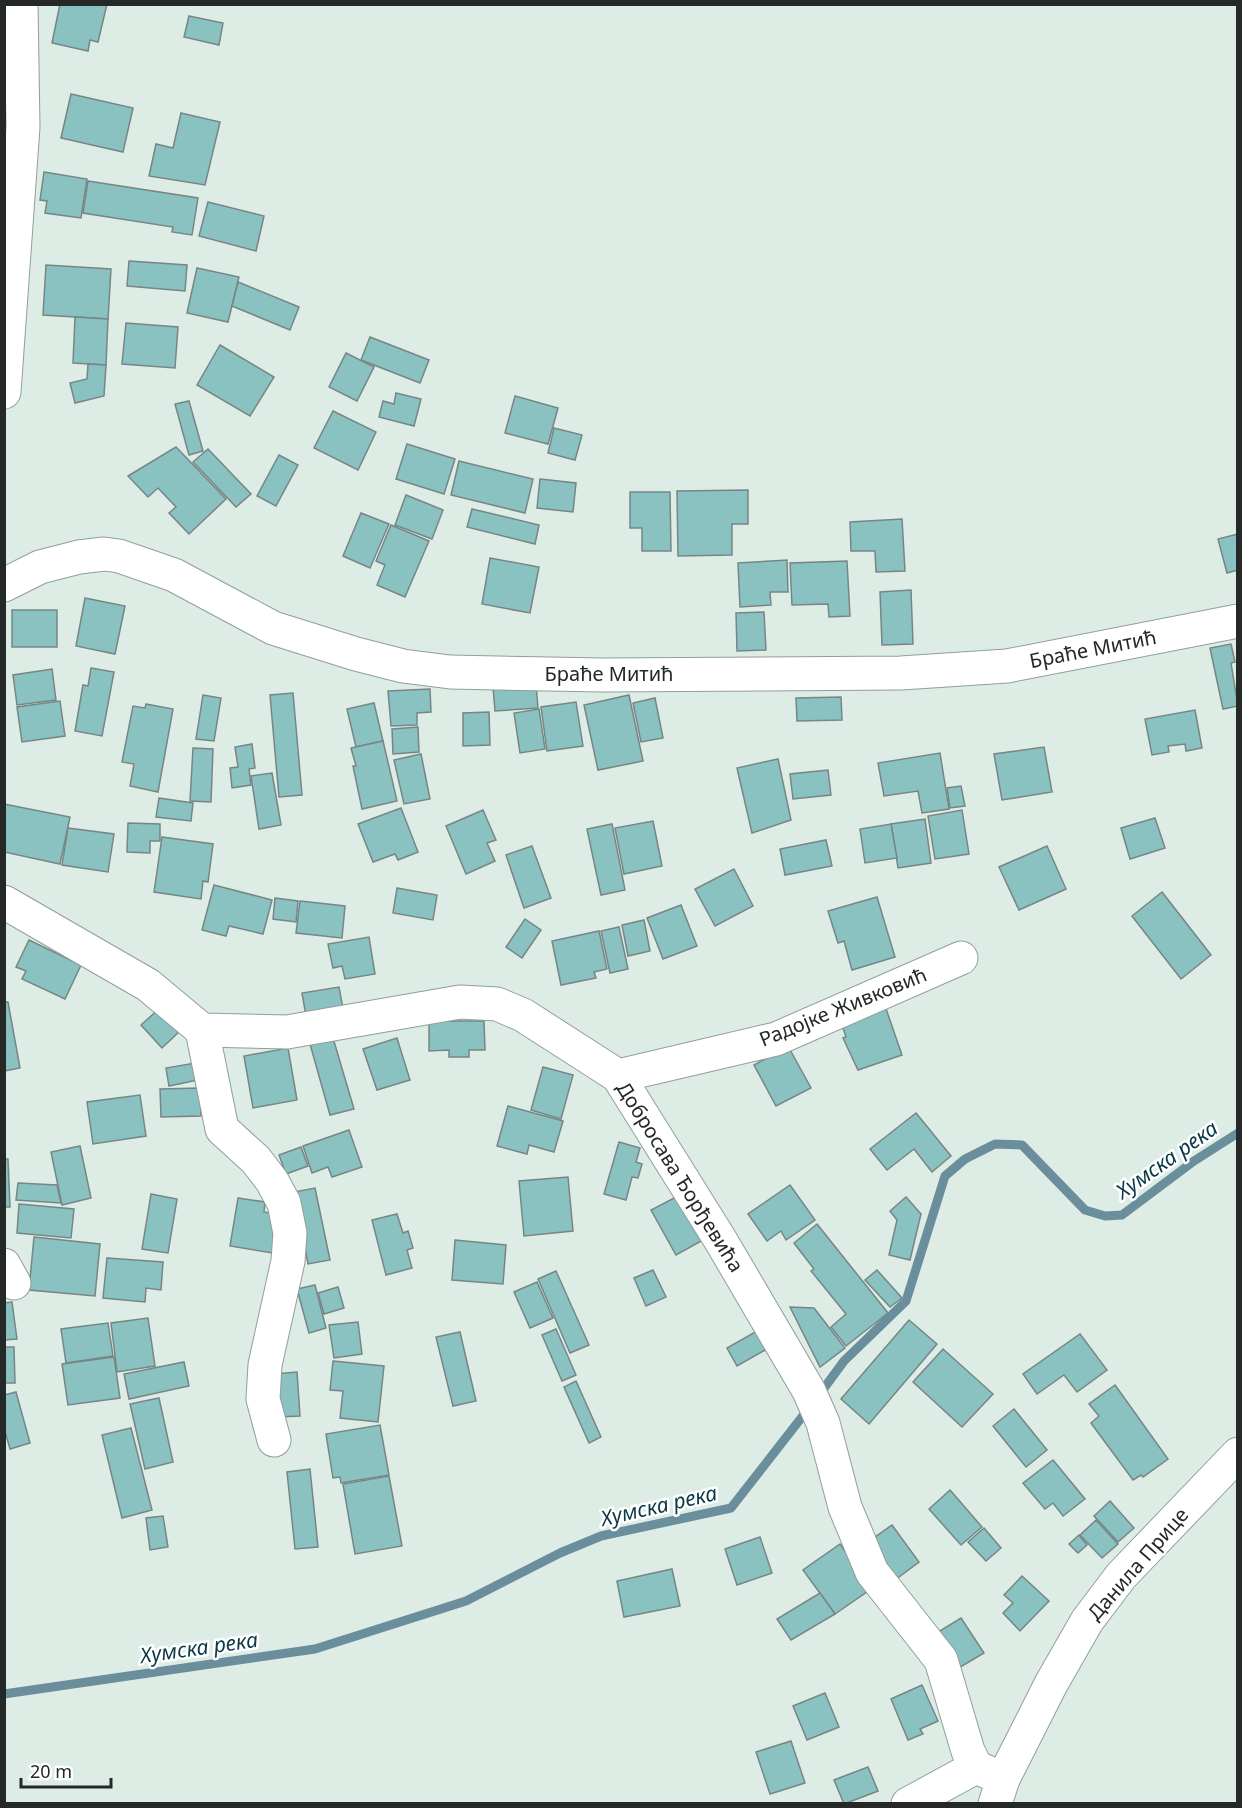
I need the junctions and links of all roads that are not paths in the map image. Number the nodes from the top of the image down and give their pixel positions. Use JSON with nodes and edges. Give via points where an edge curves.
{"nodes":[{"id":1,"x":21,"y":4,"type":"edge"},
{"id":2,"x":13,"y":65,"type":"edge"},
{"id":3,"x":8,"y":299,"type":"edge"},
{"id":4,"x":4,"y":392,"type":"edge"},
{"id":5,"x":4,"y":585,"type":"edge"},
{"id":6,"x":1238,"y":621,"type":"edge"},
{"id":7,"x":6,"y":905,"type":"edge"},
{"id":8,"x":961,"y":958,"type":"dead end"},
{"id":9,"x":202,"y":1030,"type":"junction"},
{"id":10,"x":618,"y":1076,"type":"junction"},
{"id":11,"x":274,"y":1440,"type":"dead end"},
{"id":12,"x":1238,"y":1454,"type":"edge"},
{"id":13,"x":992,"y":1783,"type":"edge"},
{"id":14,"x":908,"y":1803,"type":"edge"}],
"edges":[{"from":1,"to":2,"type":"street"},
{"from":2,"to":3,"type":"street","via":[[23,127]]},
{"from":3,"to":4,"type":"street"},
{"from":5,"to":6,"type":"street","name":"Браће Митић","via":[[40,567],[79,557],[119,556],[174,575],[273,628],[403,666],[450,672],[901,673],[1007,666]]},
{"from":7,"to":9,"type":"street","via":[[148,985]]},
{"from":8,"to":10,"type":"street","name":"Радојке Живковић","via":[[776,1039]]},
{"from":9,"to":10,"type":"street","name":"Добросава Ђорђевића","via":[[287,1032],[460,1002],[497,1004],[523,1015]]},
{"from":9,"to":11,"type":"street","via":[[222,1129],[272,1181],[284,1203],[290,1233],[288,1261],[265,1365],[263,1399]]},
{"from":10,"to":13,"type":"street","name":"Добросава Ђорђевића","via":[[809,1391],[823,1423],[844,1507],[873,1572],[940,1660],[968,1751]]},
{"from":12,"to":13,"type":"street","name":"Данила Прице","via":[[1121,1576],[1087,1621]]},
{"from":13,"to":14,"type":"street"}]}
